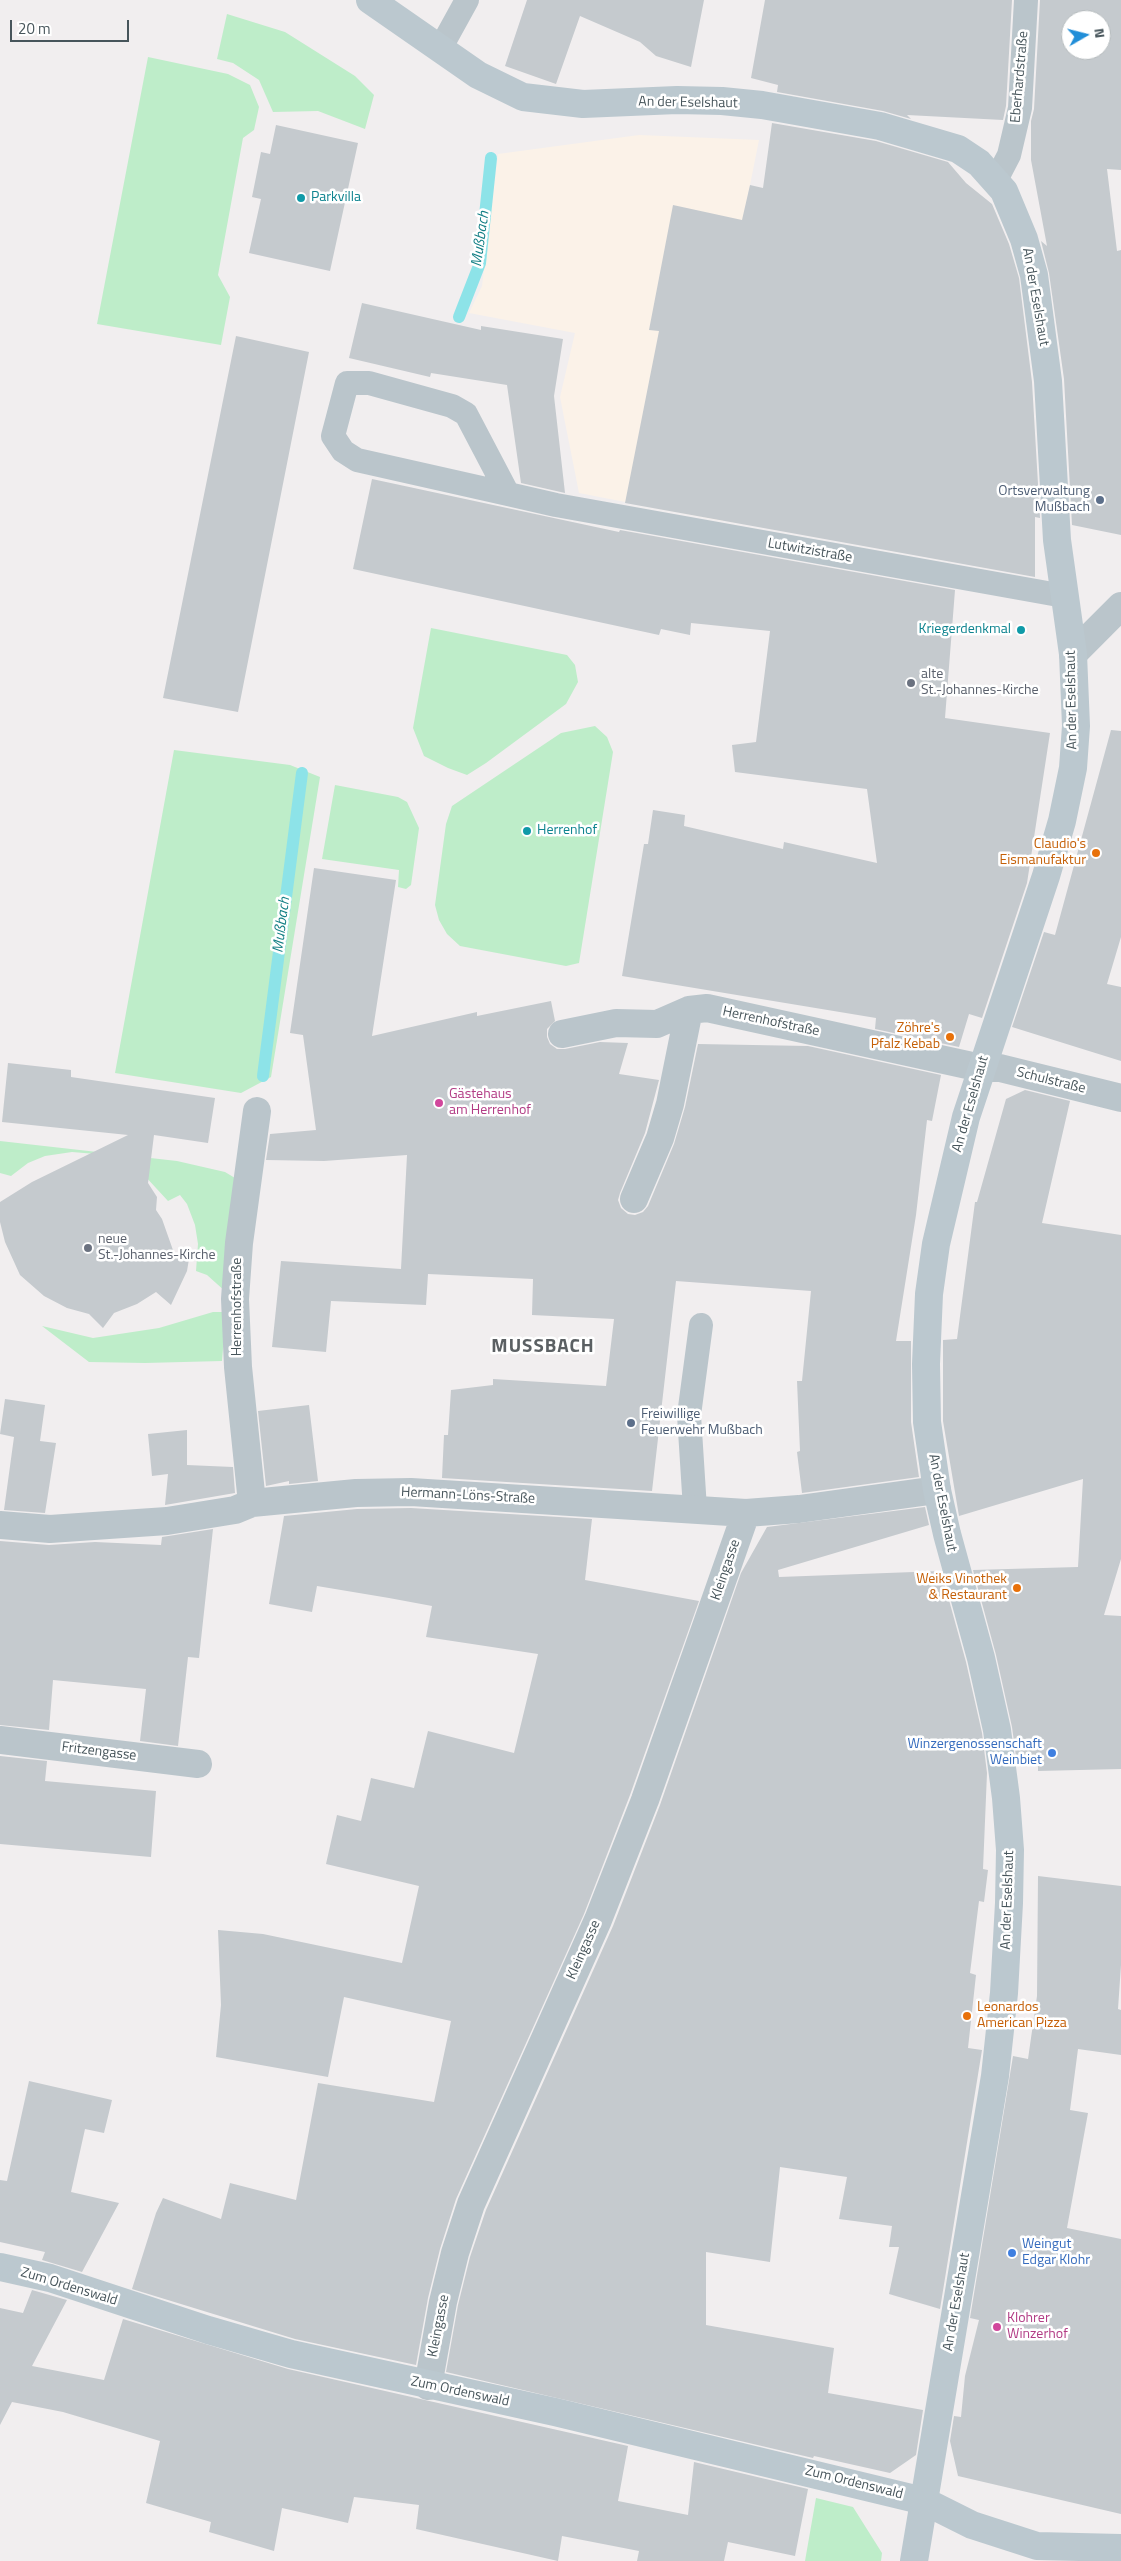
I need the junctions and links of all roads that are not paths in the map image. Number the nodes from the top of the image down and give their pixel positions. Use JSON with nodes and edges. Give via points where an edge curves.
{"nodes":[{"id":1,"x":370,"y":0,"type":"edge"},
{"id":2,"x":467,"y":0,"type":"edge"},
{"id":3,"x":1026,"y":0,"type":"edge"},
{"id":4,"x":440,"y":49,"type":"junction"},
{"id":5,"x":996,"y":180,"type":"junction"},
{"id":6,"x":508,"y":494,"type":"junction"},
{"id":7,"x":1064,"y":596,"type":"junction"},
{"id":8,"x":1121,"y":606,"type":"edge"},
{"id":9,"x":1073,"y":654,"type":"junction"},
{"id":10,"x":689,"y":1010,"type":"junction"},
{"id":11,"x":562,"y":1034,"type":"dead end"},
{"id":12,"x":981,"y":1068,"type":"junction"},
{"id":13,"x":1121,"y":1098,"type":"edge"},
{"id":14,"x":257,"y":1111,"type":"dead end"},
{"id":15,"x":634,"y":1199,"type":"dead end"},
{"id":16,"x":701,"y":1326,"type":"dead end"},
{"id":17,"x":937,"y":1490,"type":"junction"},
{"id":18,"x":252,"y":1503,"type":"junction"},
{"id":19,"x":695,"y":1509,"type":"junction"},
{"id":20,"x":746,"y":1513,"type":"junction"},
{"id":21,"x":0,"y":1525,"type":"edge"},
{"id":22,"x":0,"y":1740,"type":"edge"},
{"id":23,"x":198,"y":1764,"type":"dead end"},
{"id":24,"x":0,"y":2267,"type":"edge"},
{"id":25,"x":428,"y":2386,"type":"junction"},
{"id":26,"x":924,"y":2501,"type":"junction"},
{"id":27,"x":1121,"y":2548,"type":"edge"},
{"id":28,"x":1037,"y":2553,"type":"edge"},
{"id":29,"x":914,"y":2561,"type":"edge"}],
"edges":[{"from":1,"to":4,"type":"main road","name":"An der Eselshaut"},
{"from":2,"to":4,"type":"lane"},
{"from":3,"to":5,"type":"lane","name":"Eberhardstraße","via":[[1020,108],[1009,155]]},
{"from":4,"to":5,"type":"main road","name":"An der Eselshaut","via":[[478,75],[523,97],[583,104],[677,100],[762,105],[880,126],[921,137],[958,149]]},
{"from":5,"to":7,"type":"main road","name":"An der Eselshaut","via":[[1014,210],[1024,239],[1040,308]]},
{"from":6,"to":6,"type":"lane","name":"Lutwitzistraße","via":[[466,414],[452,406],[369,383],[347,384],[333,436],[343,450],[357,460]]},
{"from":6,"to":7,"type":"lane","name":"Lutwitzistraße"},
{"from":7,"to":9,"type":"main road","name":"An der Eselshaut"},
{"from":8,"to":9,"type":"street"},
{"from":9,"to":12,"type":"main road","name":"An der Eselshaut","via":[[1076,726],[1073,768],[1062,821]]},
{"from":10,"to":11,"type":"street","name":"Herrenhofstraße","via":[[656,1024],[616,1023]]},
{"from":10,"to":12,"type":"street","name":"Herrenhofstraße","via":[[707,1008]]},
{"from":10,"to":15,"type":"street","via":[[670,1104],[660,1138]]},
{"from":12,"to":13,"type":"street","name":"Schulstraße","via":[[1000,1068]]},
{"from":12,"to":17,"type":"main road","name":"An der Eselshaut","via":[[936,1244],[929,1294],[928,1422]]},
{"from":14,"to":18,"type":"street","name":"Herrenhofstraße","via":[[238,1244],[235,1299]]},
{"from":16,"to":19,"type":"lane","via":[[689,1415]]},
{"from":17,"to":20,"type":"street","name":"Hermann-Löns-Straße"},
{"from":17,"to":26,"type":"main road","name":"An der Eselshaut","via":[[997,1730],[1006,1798],[1009,1903],[995,2076]]},
{"from":18,"to":19,"type":"street","name":"Hermann-Löns-Straße","via":[[356,1493],[411,1492]]},
{"from":18,"to":21,"type":"street","name":"Hermann-Löns-Straße","via":[[235,1510],[167,1521],[50,1529]]},
{"from":19,"to":20,"type":"street","name":"Hermann-Löns-Straße"},
{"from":20,"to":25,"type":"street","name":"Kleingasse","via":[[645,1800],[601,1911],[471,2204],[443,2302]]},
{"from":22,"to":23,"type":"street","name":"Fritzengasse"},
{"from":24,"to":25,"type":"main road","name":"Zum Ordenswald","via":[[50,2278],[291,2354]]},
{"from":25,"to":26,"type":"main road","name":"Zum Ordenswald","via":[[555,2412]]},
{"from":26,"to":28,"type":"main road"},
{"from":26,"to":29,"type":"main road","name":"An der Eselshaut"},
{"from":27,"to":28,"type":"main road"}]}
